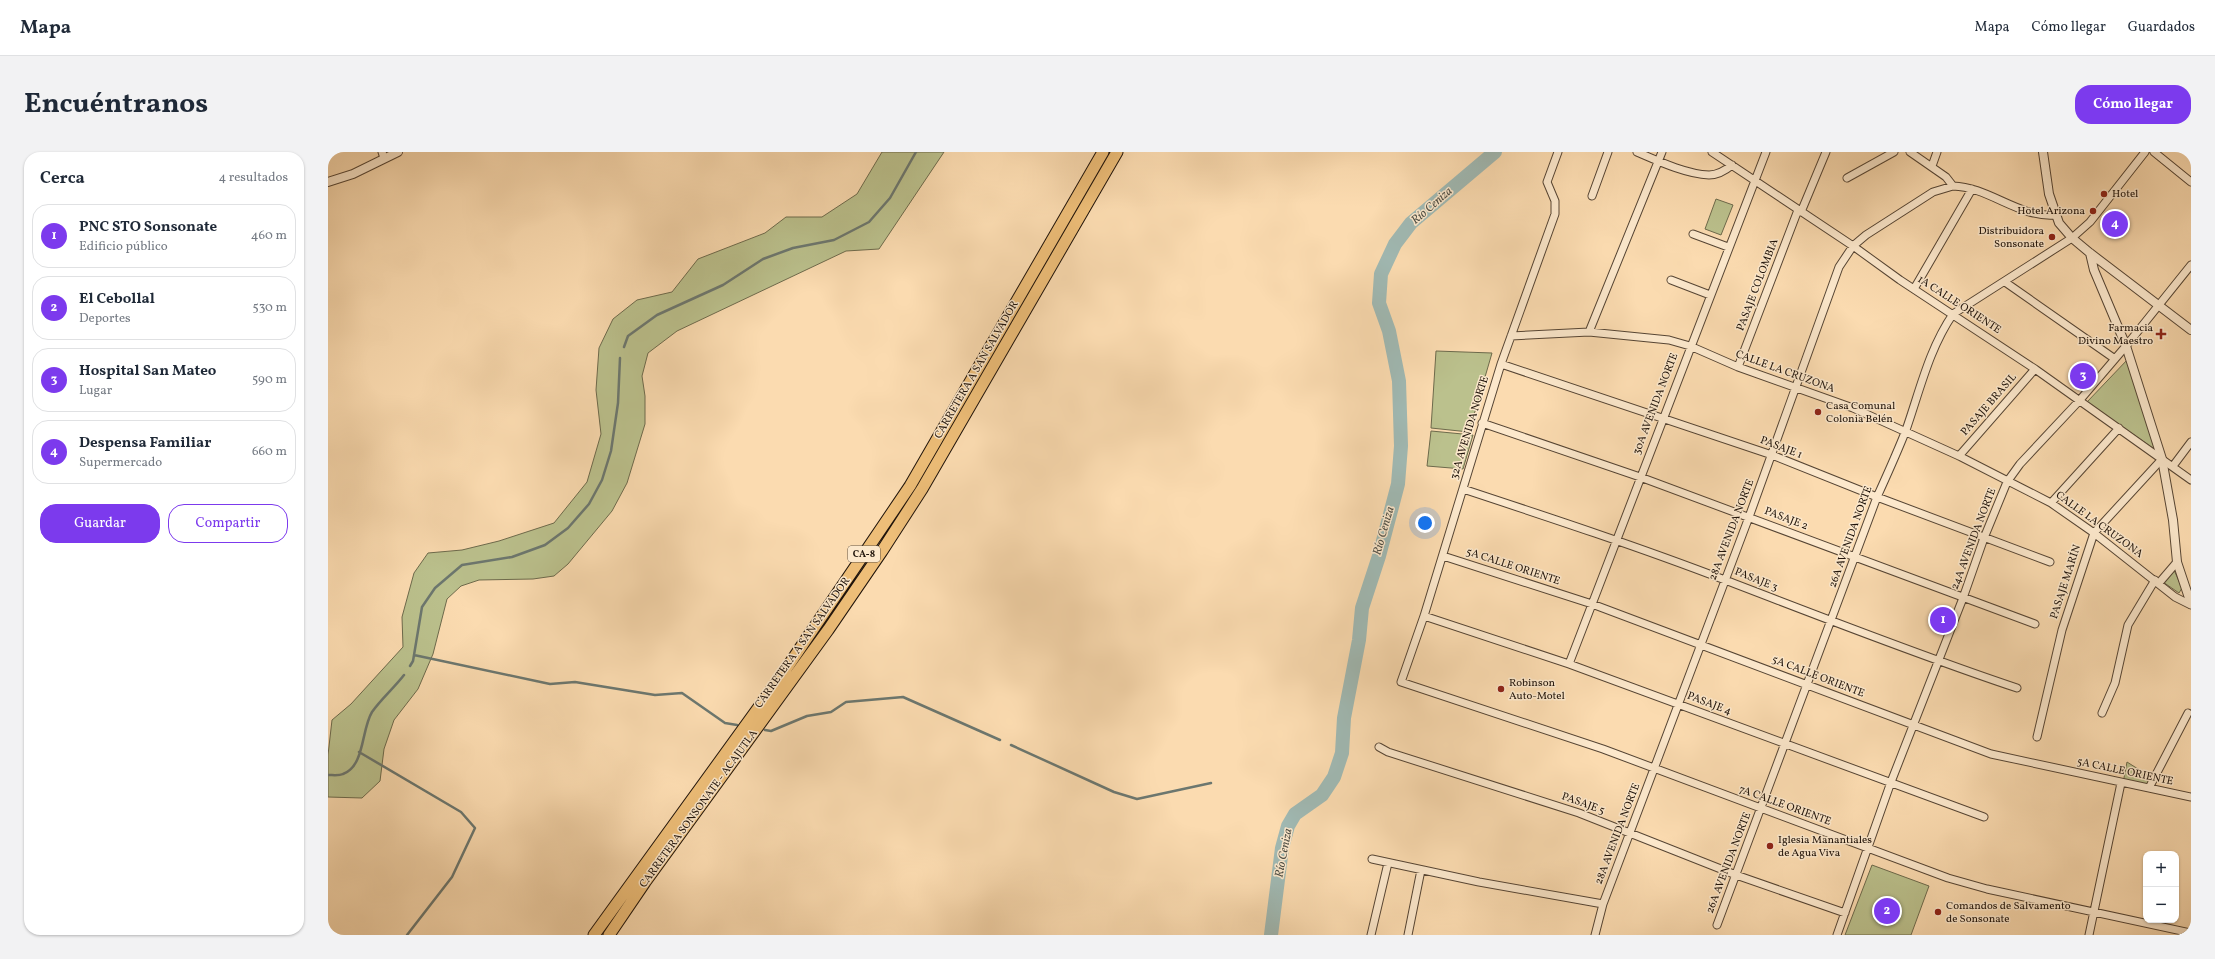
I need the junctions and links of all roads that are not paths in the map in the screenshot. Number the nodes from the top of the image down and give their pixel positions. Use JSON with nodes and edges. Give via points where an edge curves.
{"nodes":[{"id":1,"x":398,"y":152,"type":"edge"},
{"id":2,"x":1103,"y":152,"type":"edge"},
{"id":3,"x":1117,"y":152,"type":"edge"},
{"id":4,"x":1558,"y":152,"type":"edge"},
{"id":5,"x":1608,"y":152,"type":"edge"},
{"id":6,"x":1637,"y":152,"type":"edge"},
{"id":7,"x":1662,"y":152,"type":"edge"},
{"id":8,"x":1712,"y":152,"type":"edge"},
{"id":9,"x":1766,"y":152,"type":"edge"},
{"id":10,"x":1826,"y":152,"type":"edge"},
{"id":11,"x":1894,"y":152,"type":"edge"},
{"id":12,"x":1910,"y":152,"type":"edge"},
{"id":13,"x":1937,"y":152,"type":"edge"},
{"id":14,"x":2043,"y":152,"type":"edge"},
{"id":15,"x":2145,"y":152,"type":"edge"},
{"id":16,"x":2154,"y":152,"type":"edge"},
{"id":17,"x":383,"y":155,"type":"edge"},
{"id":18,"x":1658,"y":162,"type":"junction"},
{"id":19,"x":1732,"y":165,"type":"junction"},
{"id":20,"x":1932,"y":166,"type":"junction"},
{"id":21,"x":1847,"y":178,"type":"dead end"},
{"id":22,"x":1754,"y":180,"type":"junction"},
{"id":23,"x":328,"y":182,"type":"edge"},
{"id":24,"x":2191,"y":182,"type":"edge"},
{"id":25,"x":1953,"y":186,"type":"junction"},
{"id":26,"x":1972,"y":189,"type":"junction"},
{"id":27,"x":1592,"y":196,"type":"dead end"},
{"id":28,"x":1799,"y":211,"type":"junction"},
{"id":29,"x":2055,"y":215,"type":"junction"},
{"id":30,"x":1692,"y":234,"type":"dead end"},
{"id":31,"x":2072,"y":238,"type":"junction"},
{"id":32,"x":1853,"y":246,"type":"junction"},
{"id":33,"x":1728,"y":247,"type":"junction"},
{"id":34,"x":2090,"y":253,"type":"junction"},
{"id":35,"x":2191,"y":265,"type":"edge"},
{"id":36,"x":1671,"y":280,"type":"dead end"},
{"id":37,"x":2005,"y":282,"type":"junction"},
{"id":38,"x":1914,"y":289,"type":"junction"},
{"id":39,"x":1710,"y":295,"type":"junction"},
{"id":40,"x":2160,"y":306,"type":"junction"},
{"id":41,"x":1953,"y":314,"type":"junction"},
{"id":42,"x":2191,"y":330,"type":"edge"},
{"id":43,"x":1589,"y":332,"type":"junction"},
{"id":44,"x":1511,"y":336,"type":"junction"},
{"id":45,"x":1690,"y":346,"type":"junction"},
{"id":46,"x":2126,"y":346,"type":"junction"},
{"id":47,"x":2115,"y":359,"type":"junction"},
{"id":48,"x":1501,"y":364,"type":"junction"},
{"id":49,"x":1738,"y":368,"type":"junction"},
{"id":50,"x":2035,"y":369,"type":"junction"},
{"id":51,"x":1795,"y":388,"type":"junction"},
{"id":52,"x":2079,"y":401,"type":"junction"},
{"id":53,"x":1662,"y":418,"type":"junction"},
{"id":54,"x":1482,"y":423,"type":"junction"},
{"id":55,"x":2119,"y":428,"type":"junction"},
{"id":56,"x":1905,"y":430,"type":"junction"},
{"id":57,"x":2191,"y":442,"type":"edge"},
{"id":58,"x":1772,"y":455,"type":"junction"},
{"id":59,"x":1959,"y":456,"type":"junction"},
{"id":60,"x":2162,"y":459,"type":"junction"},
{"id":61,"x":2173,"y":466,"type":"junction"},
{"id":62,"x":1640,"y":477,"type":"junction"},
{"id":63,"x":2191,"y":480,"type":"edge"},
{"id":64,"x":2007,"y":482,"type":"junction"},
{"id":65,"x":1463,"y":489,"type":"junction"},
{"id":66,"x":1877,"y":497,"type":"junction"},
{"id":67,"x":2051,"y":503,"type":"junction"},
{"id":68,"x":1749,"y":517,"type":"junction"},
{"id":69,"x":2094,"y":533,"type":"junction"},
{"id":70,"x":1984,"y":538,"type":"junction"},
{"id":71,"x":1617,"y":541,"type":"junction"},
{"id":72,"x":1443,"y":556,"type":"junction"},
{"id":73,"x":1856,"y":557,"type":"junction"},
{"id":74,"x":2050,"y":562,"type":"dead end"},
{"id":75,"x":2177,"y":562,"type":"junction"},
{"id":76,"x":1725,"y":580,"type":"junction"},
{"id":77,"x":2157,"y":581,"type":"junction"},
{"id":78,"x":1963,"y":598,"type":"junction"},
{"id":79,"x":1592,"y":604,"type":"junction"},
{"id":80,"x":2191,"y":605,"type":"edge"},
{"id":81,"x":1424,"y":616,"type":"junction"},
{"id":82,"x":1832,"y":622,"type":"junction"},
{"id":83,"x":2035,"y":624,"type":"dead end"},
{"id":84,"x":1701,"y":645,"type":"junction"},
{"id":85,"x":1938,"y":662,"type":"junction"},
{"id":86,"x":1569,"y":664,"type":"junction"},
{"id":87,"x":1401,"y":682,"type":"joint"},
{"id":88,"x":1806,"y":685,"type":"junction"},
{"id":89,"x":2017,"y":688,"type":"dead end"},
{"id":90,"x":1679,"y":704,"type":"junction"},
{"id":91,"x":2102,"y":713,"type":"dead end"},
{"id":92,"x":2188,"y":713,"type":"dead end"},
{"id":93,"x":1914,"y":725,"type":"junction"},
{"id":94,"x":2036,"y":737,"type":"dead end"},
{"id":95,"x":1784,"y":745,"type":"junction"},
{"id":96,"x":1379,"y":747,"type":"dead end"},
{"id":97,"x":1654,"y":769,"type":"junction"},
{"id":98,"x":1891,"y":782,"type":"junction"},
{"id":99,"x":2121,"y":783,"type":"junction"},
{"id":100,"x":2149,"y":788,"type":"junction"},
{"id":101,"x":2191,"y":797,"type":"edge"},
{"id":102,"x":1760,"y":810,"type":"junction"},
{"id":103,"x":1984,"y":817,"type":"dead end"},
{"id":104,"x":1629,"y":834,"type":"junction"},
{"id":105,"x":1868,"y":848,"type":"junction"},
{"id":106,"x":1372,"y":859,"type":"dead end"},
{"id":107,"x":1388,"y":863,"type":"junction"},
{"id":108,"x":1421,"y":870,"type":"junction"},
{"id":109,"x":1736,"y":875,"type":"junction"},
{"id":110,"x":1603,"y":904,"type":"junction"},
{"id":111,"x":2094,"y":911,"type":"junction"},
{"id":112,"x":1845,"y":913,"type":"junction"},
{"id":113,"x":1717,"y":926,"type":"dead end"},
{"id":114,"x":2191,"y":933,"type":"edge"},
{"id":115,"x":594,"y":935,"type":"edge"},
{"id":116,"x":609,"y":935,"type":"edge"},
{"id":117,"x":1371,"y":935,"type":"edge"},
{"id":118,"x":1408,"y":935,"type":"edge"},
{"id":119,"x":1595,"y":935,"type":"edge"},
{"id":120,"x":1837,"y":935,"type":"edge"},
{"id":121,"x":2089,"y":935,"type":"edge"}],
"edges":[{"from":1,"to":17,"type":"street"},
{"from":2,"to":115,"type":"highway","name":"CARRETERA A SAN SALVADOR","number":"CA-8","via":[[910,486],[780,678]]},
{"from":3,"to":116,"type":"highway","name":"CARRETERA SONSONATE - ACAJUTLA","number":"CA-8","via":[[922,489],[882,551]]},
{"from":4,"to":44,"type":"street","name":"32A AVENIDA NORTE","via":[[1547,182],[1555,200],[1555,214]]},
{"from":5,"to":27,"type":"street"},
{"from":6,"to":18,"type":"street"},
{"from":7,"to":18,"type":"street"},
{"from":8,"to":19,"type":"street","name":"1A CALLE ORIENTE"},
{"from":9,"to":22,"type":"street","name":"30A AVENIDA NORTE"},
{"from":10,"to":28,"type":"street","name":"PASAJE COLOMBIA"},
{"from":11,"to":21,"type":"street"},
{"from":12,"to":20,"type":"street"},
{"from":13,"to":20,"type":"street"},
{"from":14,"to":29,"type":"street"},
{"from":15,"to":31,"type":"street","name":"26A AVENIDA NORTE","via":[[2090,222]]},
{"from":16,"to":24,"type":"street"},
{"from":17,"to":23,"type":"street","via":[[353,174]]},
{"from":18,"to":19,"type":"street","via":[[1710,175],[1722,172]]},
{"from":18,"to":43,"type":"street"},
{"from":19,"to":22,"type":"street","name":"1A CALLE ORIENTE"},
{"from":20,"to":25,"type":"street"},
{"from":22,"to":28,"type":"street","name":"1A CALLE ORIENTE"},
{"from":22,"to":33,"type":"street","name":"30A AVENIDA NORTE"},
{"from":25,"to":26,"type":"street"},
{"from":25,"to":32,"type":"street","name":"28A AVENIDA NORTE","via":[[1933,192]]},
{"from":26,"to":29,"type":"street","via":[[2037,214]]},
{"from":26,"to":38,"type":"street"},
{"from":28,"to":32,"type":"street","name":"1A CALLE ORIENTE"},
{"from":28,"to":49,"type":"street","name":"PASAJE COLOMBIA"},
{"from":29,"to":31,"type":"street"},
{"from":30,"to":33,"type":"street"},
{"from":31,"to":34,"type":"street"},
{"from":31,"to":37,"type":"street","name":"26A AVENIDA NORTE"},
{"from":32,"to":38,"type":"street","name":"1A CALLE ORIENTE"},
{"from":32,"to":51,"type":"street","name":"28A AVENIDA NORTE","via":[[1839,267]]},
{"from":33,"to":39,"type":"street","name":"30A AVENIDA NORTE"},
{"from":34,"to":40,"type":"street"},
{"from":34,"to":46,"type":"street","via":[[2094,270]]},
{"from":35,"to":40,"type":"street","name":"24A AVENIDA NORTE"},
{"from":36,"to":39,"type":"street"},
{"from":37,"to":41,"type":"street","name":"26A AVENIDA NORTE"},
{"from":37,"to":47,"type":"street"},
{"from":38,"to":41,"type":"street","name":"1A CALLE ORIENTE"},
{"from":39,"to":45,"type":"street","name":"30A AVENIDA NORTE"},
{"from":40,"to":42,"type":"street"},
{"from":40,"to":46,"type":"street","name":"24A AVENIDA NORTE"},
{"from":41,"to":50,"type":"street","name":"1A CALLE ORIENTE"},
{"from":41,"to":56,"type":"street","name":"26A AVENIDA NORTE","via":[[1945,325],[1926,367]]},
{"from":43,"to":44,"type":"street","name":"CALLE LA CRUZONA"},
{"from":43,"to":45,"type":"street","name":"CALLE LA CRUZONA","via":[[1658,338]]},
{"from":44,"to":48,"type":"street","name":"32A AVENIDA NORTE"},
{"from":45,"to":49,"type":"street","name":"CALLE LA CRUZONA"},
{"from":45,"to":53,"type":"street","name":"30A AVENIDA NORTE"},
{"from":46,"to":47,"type":"street","name":"24A AVENIDA NORTE"},
{"from":46,"to":60,"type":"street"},
{"from":47,"to":52,"type":"street","name":"24A AVENIDA NORTE"},
{"from":48,"to":53,"type":"street","name":"PASAJE 1"},
{"from":48,"to":54,"type":"street","name":"32A AVENIDA NORTE"},
{"from":49,"to":51,"type":"street","name":"CALLE LA CRUZONA"},
{"from":50,"to":52,"type":"street","name":"1A CALLE ORIENTE"},
{"from":50,"to":59,"type":"street","name":"PASAJE BRASIL"},
{"from":51,"to":56,"type":"street","name":"CALLE LA CRUZONA","via":[[1853,408]]},
{"from":51,"to":58,"type":"street","name":"28A AVENIDA NORTE"},
{"from":52,"to":55,"type":"street","name":"1A CALLE ORIENTE"},
{"from":52,"to":64,"type":"street","name":"24A AVENIDA NORTE","via":[[2020,464]]},
{"from":53,"to":58,"type":"street","name":"PASAJE 1"},
{"from":53,"to":62,"type":"street","name":"30A AVENIDA NORTE"},
{"from":54,"to":62,"type":"street","name":"PASAJE 2"},
{"from":54,"to":65,"type":"street","name":"32A AVENIDA NORTE"},
{"from":55,"to":60,"type":"street","name":"1A CALLE ORIENTE"},
{"from":55,"to":67,"type":"street"},
{"from":56,"to":59,"type":"street","name":"CALLE LA CRUZONA"},
{"from":56,"to":66,"type":"street","name":"26A AVENIDA NORTE"},
{"from":57,"to":61,"type":"street"},
{"from":58,"to":66,"type":"street","name":"PASAJE 1"},
{"from":58,"to":68,"type":"street","name":"28A AVENIDA NORTE"},
{"from":59,"to":64,"type":"street","name":"CALLE LA CRUZONA"},
{"from":60,"to":61,"type":"street","name":"1A CALLE ORIENTE"},
{"from":60,"to":69,"type":"street","name":"PASAJE MARÍN"},
{"from":60,"to":75,"type":"street","via":[[2172,513]]},
{"from":61,"to":63,"type":"street","name":"1A CALLE ORIENTE"},
{"from":62,"to":68,"type":"street","name":"PASAJE 2"},
{"from":62,"to":71,"type":"street","name":"30A AVENIDA NORTE"},
{"from":64,"to":67,"type":"street","name":"CALLE LA CRUZONA"},
{"from":64,"to":70,"type":"street","name":"24A AVENIDA NORTE"},
{"from":65,"to":71,"type":"street","name":"PASAJE 3"},
{"from":65,"to":72,"type":"street","name":"32A AVENIDA NORTE"},
{"from":66,"to":70,"type":"street","name":"PASAJE 1"},
{"from":66,"to":73,"type":"street","name":"26A AVENIDA NORTE"},
{"from":67,"to":69,"type":"street","name":"CALLE LA CRUZONA"},
{"from":68,"to":73,"type":"street","name":"PASAJE 2"},
{"from":68,"to":76,"type":"street","name":"28A AVENIDA NORTE"},
{"from":69,"to":77,"type":"street","name":"CALLE LA CRUZONA"},
{"from":69,"to":94,"type":"street","name":"PASAJE MARÍN","via":[[2062,630]]},
{"from":70,"to":74,"type":"street","name":"PASAJE 1"},
{"from":70,"to":78,"type":"street","name":"24A AVENIDA NORTE"},
{"from":71,"to":76,"type":"street","name":"PASAJE 3"},
{"from":71,"to":79,"type":"street","name":"30A AVENIDA NORTE"},
{"from":72,"to":79,"type":"street","name":"5A CALLE ORIENTE"},
{"from":72,"to":81,"type":"street","name":"32A AVENIDA NORTE"},
{"from":73,"to":78,"type":"street","name":"PASAJE 2"},
{"from":73,"to":82,"type":"street","name":"26A AVENIDA NORTE"},
{"from":75,"to":77,"type":"street"},
{"from":75,"to":80,"type":"street"},
{"from":76,"to":82,"type":"street","name":"PASAJE 3"},
{"from":76,"to":84,"type":"street","name":"28A AVENIDA NORTE"},
{"from":77,"to":80,"type":"street","name":"CALLE LA CRUZONA","via":[[2179,600]]},
{"from":77,"to":91,"type":"street","via":[[2128,625],[2115,683]]},
{"from":78,"to":83,"type":"street","name":"PASAJE 2"},
{"from":78,"to":85,"type":"street","name":"24A AVENIDA NORTE"},
{"from":79,"to":84,"type":"street","name":"5A CALLE ORIENTE"},
{"from":79,"to":86,"type":"street","name":"30A AVENIDA NORTE"},
{"from":81,"to":86,"type":"street","name":"PASAJE 4"},
{"from":81,"to":87,"type":"street","name":"32A AVENIDA NORTE"},
{"from":82,"to":85,"type":"street","name":"PASAJE 3"},
{"from":82,"to":88,"type":"street","name":"26A AVENIDA NORTE"},
{"from":84,"to":88,"type":"street","name":"5A CALLE ORIENTE"},
{"from":84,"to":90,"type":"street","name":"28A AVENIDA NORTE"},
{"from":85,"to":89,"type":"street","name":"PASAJE 3"},
{"from":85,"to":93,"type":"street","name":"24A AVENIDA NORTE"},
{"from":86,"to":90,"type":"street","name":"PASAJE 4"},
{"from":87,"to":97,"type":"street","name":"7A CALLE ORIENTE","via":[[1603,749]]},
{"from":88,"to":93,"type":"street","name":"5A CALLE ORIENTE"},
{"from":88,"to":95,"type":"street","name":"26A AVENIDA NORTE"},
{"from":90,"to":95,"type":"street","name":"PASAJE 4"},
{"from":90,"to":97,"type":"street","name":"28A AVENIDA NORTE"},
{"from":92,"to":100,"type":"street"},
{"from":93,"to":98,"type":"street","name":"24A AVENIDA NORTE"},
{"from":93,"to":99,"type":"street","name":"5A CALLE ORIENTE","via":[[1991,754]]},
{"from":95,"to":98,"type":"street","name":"PASAJE 4"},
{"from":95,"to":102,"type":"street","name":"26A AVENIDA NORTE"},
{"from":96,"to":104,"type":"street","name":"PASAJE 5","via":[[1579,812]]},
{"from":97,"to":102,"type":"street","name":"7A CALLE ORIENTE"},
{"from":97,"to":104,"type":"street","name":"28A AVENIDA NORTE"},
{"from":98,"to":103,"type":"street","name":"PASAJE 4"},
{"from":98,"to":105,"type":"street","name":"24A AVENIDA NORTE"},
{"from":99,"to":100,"type":"street","name":"5A CALLE ORIENTE"},
{"from":99,"to":111,"type":"street"},
{"from":100,"to":101,"type":"street","name":"5A CALLE ORIENTE"},
{"from":102,"to":105,"type":"street","name":"7A CALLE ORIENTE"},
{"from":102,"to":109,"type":"street","name":"26A AVENIDA NORTE"},
{"from":104,"to":109,"type":"street","name":"PASAJE 5"},
{"from":104,"to":110,"type":"street","name":"28A AVENIDA NORTE"},
{"from":105,"to":111,"type":"street","name":"7A CALLE ORIENTE","via":[[1968,884]]},
{"from":105,"to":112,"type":"street","name":"24A AVENIDA NORTE"},
{"from":106,"to":107,"type":"street"},
{"from":107,"to":108,"type":"street"},
{"from":107,"to":117,"type":"street"},
{"from":108,"to":110,"type":"street"},
{"from":108,"to":118,"type":"street"},
{"from":109,"to":112,"type":"street","name":"PASAJE 5"},
{"from":109,"to":113,"type":"street","name":"26A AVENIDA NORTE"},
{"from":110,"to":119,"type":"street","name":"28A AVENIDA NORTE"},
{"from":111,"to":114,"type":"street","name":"7A CALLE ORIENTE"},
{"from":111,"to":121,"type":"street"},
{"from":112,"to":120,"type":"street","name":"24A AVENIDA NORTE"}]}
